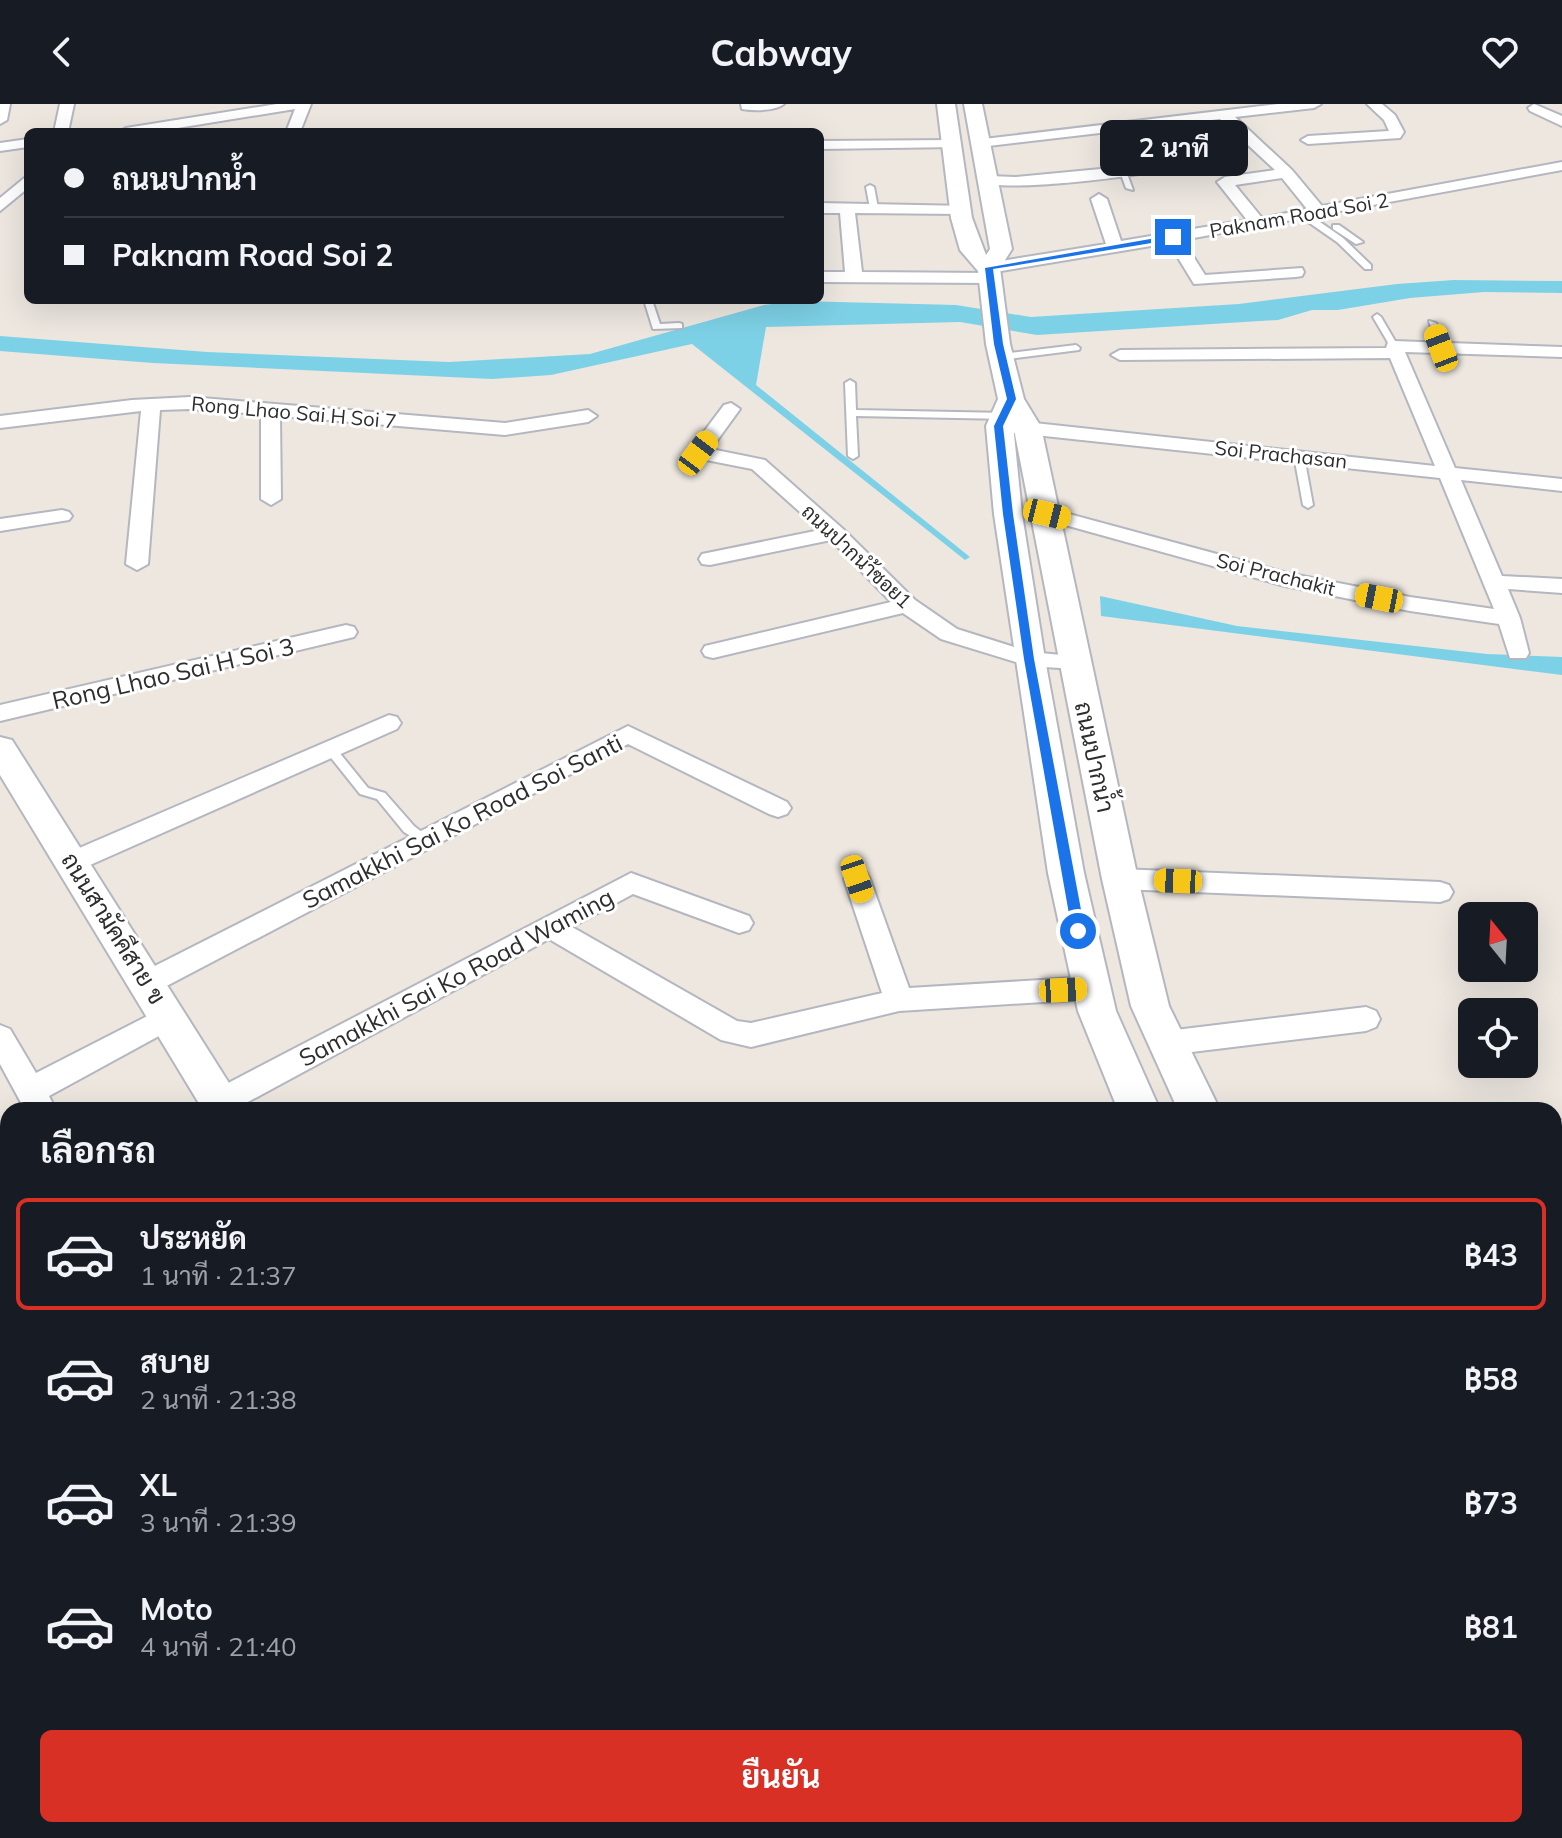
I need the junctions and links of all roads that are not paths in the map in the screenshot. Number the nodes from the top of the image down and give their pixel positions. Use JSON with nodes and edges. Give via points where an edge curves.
{"nodes":[{"id":1,"x":3,"y":104,"type":"edge"},
{"id":2,"x":67,"y":104,"type":"edge"},
{"id":3,"x":170,"y":104,"type":"edge"},
{"id":4,"x":303,"y":104,"type":"edge"},
{"id":5,"x":777,"y":104,"type":"edge"},
{"id":6,"x":946,"y":104,"type":"edge"},
{"id":7,"x":973,"y":104,"type":"edge"},
{"id":8,"x":1314,"y":104,"type":"edge"},
{"id":9,"x":1374,"y":104,"type":"edge"},
{"id":10,"x":747,"y":106,"type":"dead end"},
{"id":11,"x":1535,"y":108,"type":"dead end"},
{"id":12,"x":1223,"y":114,"type":"junction"},
{"id":13,"x":212,"y":118,"type":"edge"},
{"id":14,"x":0,"y":120,"type":"edge"},
{"id":15,"x":1562,"y":122,"type":"edge"},
{"id":16,"x":168,"y":126,"type":"junction"},
{"id":17,"x":62,"y":128,"type":"edge"},
{"id":18,"x":154,"y":128,"type":"edge"},
{"id":19,"x":294,"y":128,"type":"edge"},
{"id":20,"x":1308,"y":140,"type":"dead end"},
{"id":21,"x":980,"y":143,"type":"junction"},
{"id":22,"x":24,"y":144,"type":"edge"},
{"id":23,"x":954,"y":144,"type":"junction"},
{"id":24,"x":824,"y":145,"type":"edge"},
{"id":25,"x":0,"y":147,"type":"edge"},
{"id":26,"x":1562,"y":166,"type":"edge"},
{"id":27,"x":1114,"y":168,"type":"junction"},
{"id":28,"x":1143,"y":169,"type":"dead end"},
{"id":29,"x":1287,"y":173,"type":"junction"},
{"id":30,"x":989,"y":181,"type":"junction"},
{"id":31,"x":24,"y":184,"type":"edge"},
{"id":32,"x":870,"y":187,"type":"dead end"},
{"id":33,"x":1130,"y":188,"type":"dead end"},
{"id":34,"x":1099,"y":199,"type":"dead end"},
{"id":35,"x":0,"y":206,"type":"edge"},
{"id":36,"x":824,"y":208,"type":"edge"},
{"id":37,"x":847,"y":208,"type":"junction"},
{"id":38,"x":874,"y":208,"type":"junction"},
{"id":39,"x":961,"y":209,"type":"junction"},
{"id":40,"x":1311,"y":214,"type":"junction"},
{"id":41,"x":1258,"y":223,"type":"junction"},
{"id":42,"x":1173,"y":237,"type":"junction"},
{"id":43,"x":1359,"y":242,"type":"dead end"},
{"id":44,"x":1115,"y":247,"type":"junction"},
{"id":45,"x":1368,"y":267,"type":"dead end"},
{"id":46,"x":1296,"y":272,"type":"dead end"},
{"id":47,"x":824,"y":277,"type":"edge"},
{"id":48,"x":854,"y":277,"type":"junction"},
{"id":49,"x":990,"y":279,"type":"junction"},
{"id":50,"x":649,"y":304,"type":"edge"},
{"id":51,"x":1377,"y":317,"type":"dead end"},
{"id":52,"x":1432,"y":323,"type":"dead end"},
{"id":53,"x":679,"y":326,"type":"dead end"},
{"id":54,"x":1076,"y":348,"type":"dead end"},
{"id":55,"x":1441,"y":348,"type":"junction"},
{"id":56,"x":1395,"y":350,"type":"junction"},
{"id":57,"x":1000,"y":351,"type":"junction"},
{"id":58,"x":1562,"y":352,"type":"edge"},
{"id":59,"x":1120,"y":355,"type":"dead end"},
{"id":60,"x":850,"y":383,"type":"dead end"},
{"id":61,"x":151,"y":405,"type":"junction"},
{"id":62,"x":270,"y":408,"type":"junction"},
{"id":63,"x":731,"y":409,"type":"dead end"},
{"id":64,"x":851,"y":413,"type":"junction"},
{"id":65,"x":588,"y":416,"type":"dead end"},
{"id":66,"x":1013,"y":417,"type":"junction"},
{"id":67,"x":0,"y":422,"type":"edge"},
{"id":68,"x":853,"y":456,"type":"dead end"},
{"id":69,"x":1299,"y":456,"type":"junction"},
{"id":70,"x":1449,"y":471,"type":"junction"},
{"id":71,"x":1562,"y":485,"type":"edge"},
{"id":72,"x":271,"y":499,"type":"dead end"},
{"id":73,"x":1308,"y":505,"type":"dead end"},
{"id":74,"x":1047,"y":514,"type":"junction"},
{"id":75,"x":62,"y":516,"type":"dead end"},
{"id":76,"x":0,"y":525,"type":"edge"},
{"id":77,"x":836,"y":533,"type":"junction"},
{"id":78,"x":710,"y":559,"type":"dead end"},
{"id":79,"x":137,"y":564,"type":"dead end"},
{"id":80,"x":1494,"y":582,"type":"junction"},
{"id":81,"x":1562,"y":586,"type":"edge"},
{"id":82,"x":907,"y":605,"type":"junction"},
{"id":83,"x":1509,"y":618,"type":"junction"},
{"id":84,"x":346,"y":632,"type":"dead end"},
{"id":85,"x":713,"y":651,"type":"dead end"},
{"id":86,"x":1518,"y":653,"type":"dead end"},
{"id":87,"x":1029,"y":659,"type":"junction"},
{"id":88,"x":1075,"y":662,"type":"junction"},
{"id":89,"x":0,"y":713,"type":"edge"},
{"id":90,"x":389,"y":723,"type":"dead end"},
{"id":91,"x":330,"y":749,"type":"junction"},
{"id":92,"x":3,"y":760,"type":"edge"},
{"id":93,"x":778,"y":808,"type":"dead end"},
{"id":94,"x":425,"y":839,"type":"junction"},
{"id":95,"x":72,"y":862,"type":"junction"},
{"id":96,"x":857,"y":879,"type":"dead end"},
{"id":97,"x":1120,"y":879,"type":"junction"},
{"id":98,"x":1440,"y":892,"type":"dead end"},
{"id":99,"x":739,"y":923,"type":"dead end"},
{"id":100,"x":550,"y":927,"type":"junction"},
{"id":101,"x":147,"y":983,"type":"junction"},
{"id":102,"x":1090,"y":988,"type":"junction"},
{"id":103,"x":899,"y":1000,"type":"junction"},
{"id":104,"x":169,"y":1017,"type":"junction"},
{"id":105,"x":1366,"y":1019,"type":"dead end"},
{"id":106,"x":0,"y":1037,"type":"edge"},
{"id":107,"x":1167,"y":1043,"type":"junction"},
{"id":108,"x":36,"y":1100,"type":"edge"},
{"id":109,"x":221,"y":1102,"type":"edge"},
{"id":110,"x":230,"y":1102,"type":"edge"},
{"id":111,"x":1136,"y":1102,"type":"edge"},
{"id":112,"x":1195,"y":1102,"type":"edge"}],
"edges":[{"from":1,"to":14,"type":"street"},
{"from":2,"to":17,"type":"street"},
{"from":3,"to":16,"type":"street"},
{"from":4,"to":13,"type":"street"},
{"from":4,"to":19,"type":"street"},
{"from":5,"to":10,"type":"street"},
{"from":6,"to":23,"type":"street","name":"ถนนปากน้ำ"},
{"from":7,"to":21,"type":"street","name":"ถนนปากน้ำ"},
{"from":8,"to":12,"type":"street"},
{"from":9,"to":20,"type":"street","via":[[1390,118],[1395,135]]},
{"from":11,"to":15,"type":"street"},
{"from":12,"to":21,"type":"street"},
{"from":12,"to":29,"type":"street"},
{"from":13,"to":16,"type":"street"},
{"from":16,"to":18,"type":"street"},
{"from":21,"to":30,"type":"street","name":"ถนนปากน้ำ"},
{"from":22,"to":25,"type":"street"},
{"from":23,"to":24,"type":"street"},
{"from":23,"to":39,"type":"street","name":"ถนนปากน้ำ"},
{"from":26,"to":40,"type":"street","name":"Paknam Road Soi 2"},
{"from":27,"to":28,"type":"street"},
{"from":27,"to":30,"type":"street"},
{"from":27,"to":33,"type":"lane"},
{"from":29,"to":40,"type":"street"},
{"from":29,"to":41,"type":"street","via":[[1225,182]]},
{"from":30,"to":49,"type":"street","name":"ถนนปากน้ำ","via":[[1001,249]]},
{"from":31,"to":35,"type":"street"},
{"from":32,"to":38,"type":"lane"},
{"from":34,"to":44,"type":"street"},
{"from":36,"to":37,"type":"street"},
{"from":37,"to":38,"type":"street"},
{"from":37,"to":48,"type":"street"},
{"from":38,"to":39,"type":"street"},
{"from":39,"to":49,"type":"street","name":"ถนนปากน้ำ","via":[[971,249]]},
{"from":40,"to":41,"type":"street","name":"Paknam Road Soi 2"},
{"from":40,"to":43,"type":"lane"},
{"from":40,"to":45,"type":"lane"},
{"from":41,"to":42,"type":"street","name":"Paknam Road Soi 2"},
{"from":42,"to":44,"type":"street","name":"Paknam Road Soi 2"},
{"from":42,"to":46,"type":"street","via":[[1200,280]]},
{"from":44,"to":49,"type":"street","name":"Paknam Road Soi 2"},
{"from":47,"to":48,"type":"street","name":"Paknam Road Soi 2"},
{"from":48,"to":49,"type":"street","name":"Paknam Road Soi 2"},
{"from":49,"to":57,"type":"street","name":"ถนนปากน้ำ"},
{"from":50,"to":53,"type":"lane","via":[[656,327]]},
{"from":51,"to":56,"type":"lane"},
{"from":52,"to":55,"type":"lane"},
{"from":54,"to":57,"type":"lane"},
{"from":55,"to":56,"type":"street"},
{"from":55,"to":58,"type":"street"},
{"from":56,"to":59,"type":"street"},
{"from":56,"to":70,"type":"street"},
{"from":57,"to":66,"type":"street","name":"ถนนปากน้ำ"},
{"from":60,"to":64,"type":"lane"},
{"from":61,"to":62,"type":"street","name":"Rong Lhao Sai H Soi 7"},
{"from":61,"to":67,"type":"street","name":"Rong Lhao Sai H Soi 7"},
{"from":61,"to":79,"type":"street"},
{"from":62,"to":65,"type":"street","name":"Rong Lhao Sai H Soi 7","via":[[505,429]]},
{"from":62,"to":72,"type":"street"},
{"from":63,"to":77,"type":"street","name":"ถนนปากนำ้ซอย1","via":[[698,453],[758,464]]},
{"from":64,"to":66,"type":"lane"},
{"from":64,"to":68,"type":"lane"},
{"from":66,"to":69,"type":"street","name":"Soi Prachasan"},
{"from":66,"to":74,"type":"street","name":"ถนนปากน้ำ"},
{"from":66,"to":87,"type":"street","name":"ถนนปากน้ำ"},
{"from":69,"to":70,"type":"street","name":"Soi Prachasan"},
{"from":69,"to":73,"type":"lane"},
{"from":70,"to":71,"type":"street","name":"Soi Prachasan"},
{"from":70,"to":80,"type":"street"},
{"from":74,"to":83,"type":"street","name":"Soi Prachakit","via":[[1285,579]]},
{"from":74,"to":88,"type":"street","name":"ถนนปากน้ำ"},
{"from":75,"to":76,"type":"street"},
{"from":77,"to":78,"type":"street"},
{"from":77,"to":82,"type":"street","name":"ถนนปากนำ้ซอย1"},
{"from":80,"to":81,"type":"street"},
{"from":80,"to":83,"type":"street"},
{"from":82,"to":85,"type":"street"},
{"from":82,"to":87,"type":"street","name":"ถนนปากนำ้ซอย1","via":[[949,634]]},
{"from":83,"to":86,"type":"street"},
{"from":84,"to":89,"type":"street","name":"Rong Lhao Sai H Soi 3"},
{"from":87,"to":88,"type":"street","name":"ถนนปากนำ้ซอย1"},
{"from":87,"to":102,"type":"street","name":"ถนนปากน้ำ"},
{"from":88,"to":97,"type":"street","name":"ถนนปากน้ำ"},
{"from":90,"to":91,"type":"street"},
{"from":91,"to":94,"type":"lane","via":[[364,791],[381,796],[409,829]]},
{"from":91,"to":95,"type":"street"},
{"from":92,"to":95,"type":"street","name":"ถนนสามัคคีสาย ข"},
{"from":93,"to":94,"type":"street","name":"Samakkhi Sai Ko Road Soi Santi","via":[[628,734]]},
{"from":94,"to":101,"type":"street","name":"Samakkhi Sai Ko Road Soi Santi"},
{"from":95,"to":101,"type":"street","name":"ถนนสามัคคีสาย ข"},
{"from":96,"to":103,"type":"street"},
{"from":97,"to":98,"type":"street"},
{"from":97,"to":107,"type":"street","name":"ถนนปากน้ำ","via":[[1150,1006]]},
{"from":99,"to":100,"type":"street","name":"Samakkhi Sai Ko Road Waming","via":[[631,883]]},
{"from":100,"to":103,"type":"street","via":[[731,1032],[751,1035]]},
{"from":100,"to":110,"type":"street","name":"Samakkhi Sai Ko Road Waming"},
{"from":101,"to":104,"type":"street","name":"ถนนสามัคคีสาย ข"},
{"from":102,"to":103,"type":"street"},
{"from":102,"to":111,"type":"street","name":"ถนนปากน้ำ"},
{"from":104,"to":108,"type":"street"},
{"from":104,"to":109,"type":"street","name":"ถนนสามัคคีสาย ข"},
{"from":105,"to":107,"type":"street"},
{"from":106,"to":108,"type":"street"},
{"from":107,"to":112,"type":"street","name":"ถนนปากน้ำ"}]}
